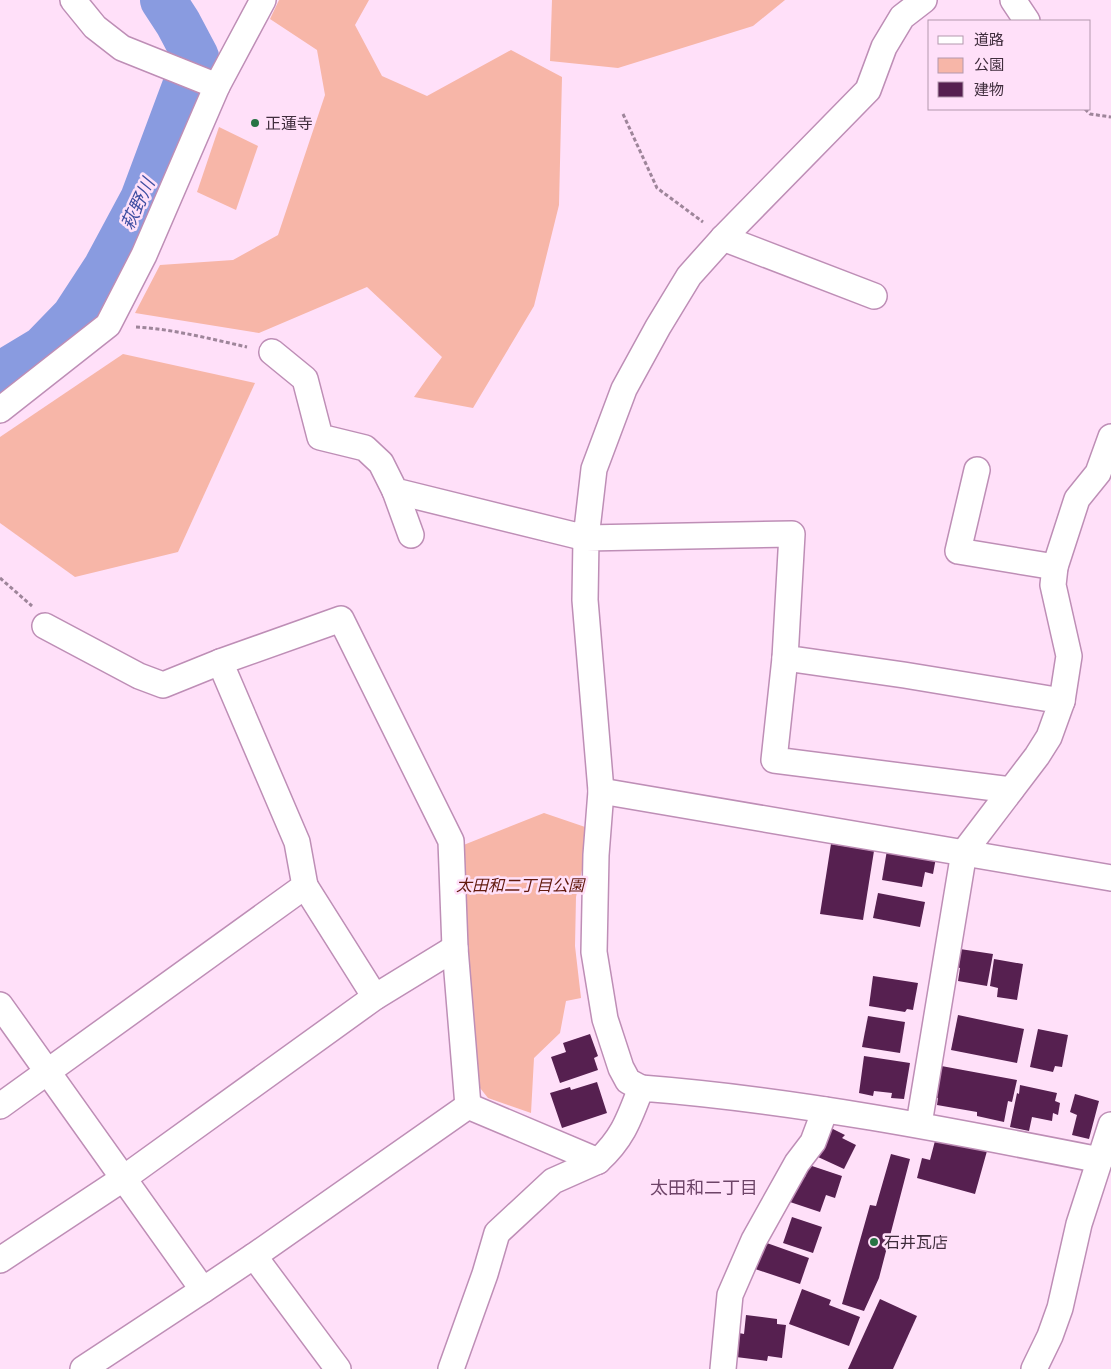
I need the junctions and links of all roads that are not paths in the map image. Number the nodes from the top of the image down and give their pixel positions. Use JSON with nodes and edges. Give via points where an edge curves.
{"nodes":[{"id":1,"x":73,"y":0,"type":"edge"},
{"id":2,"x":263,"y":0,"type":"edge"},
{"id":3,"x":924,"y":0,"type":"edge"},
{"id":4,"x":1013,"y":0,"type":"edge"},
{"id":5,"x":1026,"y":20,"type":"edge"},
{"id":6,"x":217,"y":86,"type":"junction"},
{"id":7,"x":723,"y":238,"type":"junction"},
{"id":8,"x":874,"y":296,"type":"dead end"},
{"id":9,"x":272,"y":352,"type":"road end"},
{"id":10,"x":0,"y":410,"type":"edge"},
{"id":11,"x":1111,"y":436,"type":"edge"},
{"id":12,"x":976,"y":470,"type":"dead end"},
{"id":13,"x":395,"y":491,"type":"junction"},
{"id":14,"x":411,"y":536,"type":"dead end"},
{"id":15,"x":586,"y":538,"type":"junction"},
{"id":16,"x":1055,"y":567,"type":"junction"},
{"id":17,"x":44,"y":626,"type":"road end"},
{"id":18,"x":785,"y":658,"type":"junction"},
{"id":19,"x":220,"y":662,"type":"junction"},
{"id":20,"x":1062,"y":701,"type":"junction"},
{"id":21,"x":1011,"y":790,"type":"junction"},
{"id":22,"x":601,"y":791,"type":"junction"},
{"id":23,"x":964,"y":852,"type":"junction"},
{"id":24,"x":1111,"y":878,"type":"edge"},
{"id":25,"x":305,"y":886,"type":"junction"},
{"id":26,"x":455,"y":948,"type":"junction"},
{"id":27,"x":375,"y":997,"type":"junction"},
{"id":28,"x":0,"y":1005,"type":"edge"},
{"id":29,"x":48,"y":1073,"type":"junction"},
{"id":30,"x":640,"y":1088,"type":"junction"},
{"id":31,"x":0,"y":1106,"type":"edge"},
{"id":32,"x":468,"y":1106,"type":"junction"},
{"id":33,"x":825,"y":1110,"type":"junction"},
{"id":34,"x":919,"y":1124,"type":"junction"},
{"id":35,"x":1111,"y":1126,"type":"edge"},
{"id":36,"x":1100,"y":1160,"type":"junction"},
{"id":37,"x":598,"y":1161,"type":"junction"},
{"id":38,"x":124,"y":1178,"type":"junction"},
{"id":39,"x":254,"y":1256,"type":"junction"},
{"id":40,"x":0,"y":1260,"type":"edge"},
{"id":41,"x":203,"y":1290,"type":"junction"},
{"id":42,"x":83,"y":1369,"type":"edge"},
{"id":43,"x":338,"y":1369,"type":"edge"},
{"id":44,"x":451,"y":1369,"type":"edge"},
{"id":45,"x":723,"y":1369,"type":"edge"},
{"id":46,"x":1034,"y":1369,"type":"edge"}],
"edges":[{"from":1,"to":6,"type":"street","via":[[95,27],[122,48]]},
{"from":2,"to":6,"type":"street"},
{"from":3,"to":7,"type":"street","via":[[902,17],[884,47],[868,90]]},
{"from":4,"to":5,"type":"street"},
{"from":6,"to":10,"type":"street","via":[[144,256],[108,325]]},
{"from":7,"to":8,"type":"street"},
{"from":7,"to":15,"type":"street","via":[[689,276],[624,389],[594,469]]},
{"from":9,"to":13,"type":"street","via":[[305,379],[320,438],[365,448],[380,462]]},
{"from":11,"to":16,"type":"street","via":[[1098,473],[1077,499]]},
{"from":12,"to":16,"type":"street","via":[[958,551]]},
{"from":13,"to":14,"type":"street"},
{"from":13,"to":15,"type":"street"},
{"from":15,"to":18,"type":"street","via":[[792,534]]},
{"from":15,"to":22,"type":"street","via":[[585,600]]},
{"from":16,"to":20,"type":"street","via":[[1053,585],[1069,656]]},
{"from":17,"to":19,"type":"street","via":[[139,676],[163,685]]},
{"from":18,"to":20,"type":"street"},
{"from":18,"to":21,"type":"street","via":[[774,760]]},
{"from":19,"to":25,"type":"street","via":[[297,842]]},
{"from":19,"to":26,"type":"street","via":[[341,619],[451,840]]},
{"from":20,"to":21,"type":"street","via":[[1049,737]]},
{"from":21,"to":23,"type":"street"},
{"from":22,"to":23,"type":"street"},
{"from":22,"to":30,"type":"street","via":[[594,952],[605,1019],[621,1068],[628,1081]]},
{"from":23,"to":24,"type":"street"},
{"from":23,"to":34,"type":"street"},
{"from":25,"to":27,"type":"street"},
{"from":25,"to":29,"type":"street"},
{"from":26,"to":27,"type":"street"},
{"from":26,"to":32,"type":"street"},
{"from":27,"to":38,"type":"street"},
{"from":28,"to":29,"type":"street"},
{"from":29,"to":31,"type":"street"},
{"from":29,"to":38,"type":"street"},
{"from":30,"to":33,"type":"street"},
{"from":30,"to":37,"type":"street","via":[[626,1127],[612,1148]]},
{"from":32,"to":37,"type":"street"},
{"from":32,"to":39,"type":"street"},
{"from":33,"to":34,"type":"street"},
{"from":33,"to":45,"type":"street","via":[[812,1142],[796,1162],[754,1240],[730,1295]]},
{"from":34,"to":36,"type":"street"},
{"from":35,"to":36,"type":"street"},
{"from":36,"to":46,"type":"street","via":[[1078,1224],[1060,1308]]},
{"from":37,"to":44,"type":"street","via":[[553,1181],[498,1233]]},
{"from":38,"to":40,"type":"street"},
{"from":38,"to":41,"type":"street"},
{"from":39,"to":41,"type":"street"},
{"from":39,"to":43,"type":"street"},
{"from":41,"to":42,"type":"street"}]}
